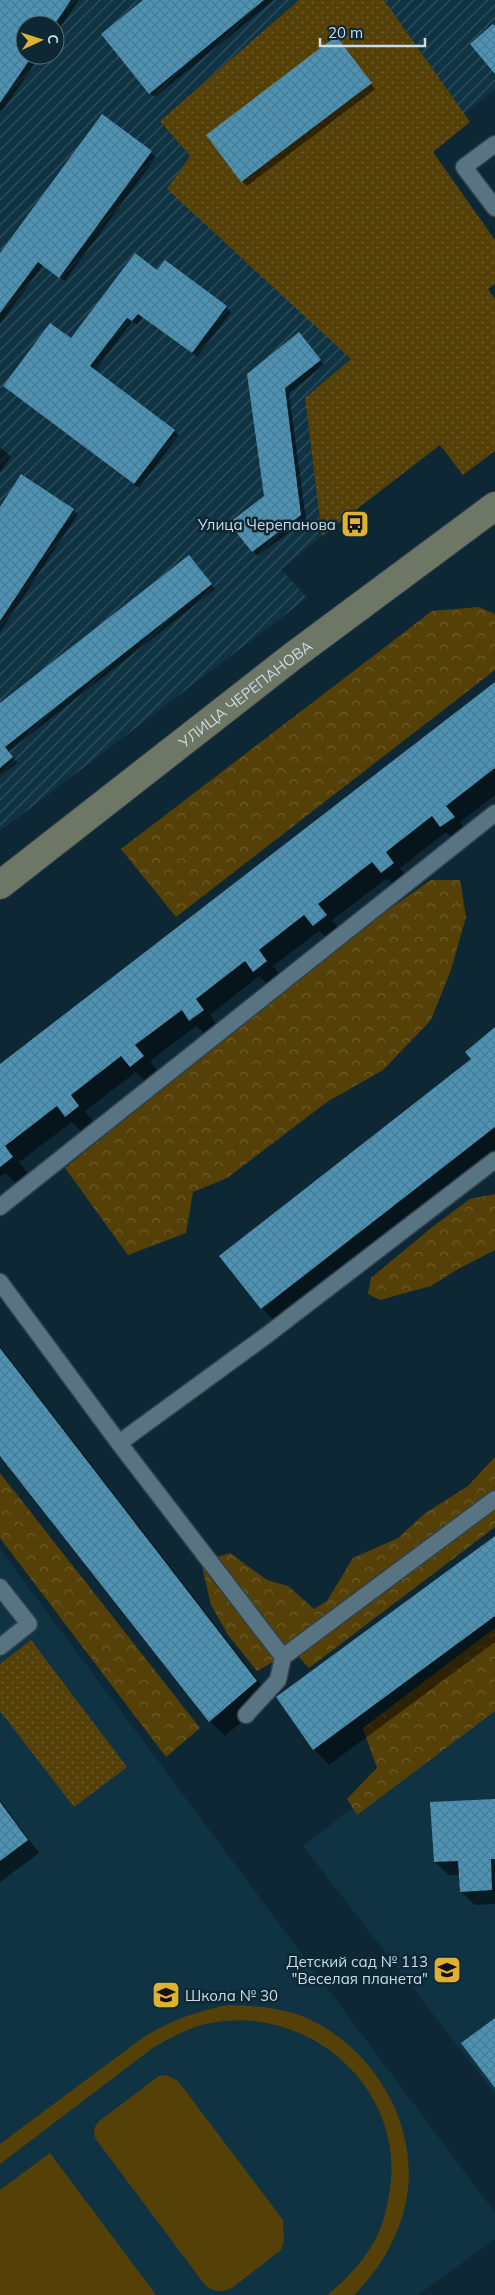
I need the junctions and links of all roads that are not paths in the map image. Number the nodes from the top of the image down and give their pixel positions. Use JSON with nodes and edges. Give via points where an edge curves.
{"nodes":[{"id":1,"x":495,"y":144,"type":"edge"},
{"id":2,"x":495,"y":208,"type":"edge"},
{"id":3,"x":495,"y":506,"type":"edge"},
{"id":4,"x":495,"y":813,"type":"edge"},
{"id":5,"x":0,"y":885,"type":"edge"},
{"id":6,"x":495,"y":1160,"type":"edge"},
{"id":7,"x":0,"y":1207,"type":"edge"},
{"id":8,"x":0,"y":1282,"type":"edge"},
{"id":9,"x":118,"y":1443,"type":"junction"},
{"id":10,"x":495,"y":1499,"type":"edge"},
{"id":11,"x":0,"y":1587,"type":"edge"},
{"id":12,"x":0,"y":1647,"type":"edge"},
{"id":13,"x":283,"y":1657,"type":"junction"},
{"id":14,"x":246,"y":1715,"type":"dead end"}],
"edges":[{"from":1,"to":2,"type":"lane","via":[[464,166]]},
{"from":3,"to":5,"type":"main road","name":"УЛИЦА ЧЕРЕПАНОВА","via":[[293,656]]},
{"from":4,"to":7,"type":"lane"},
{"from":6,"to":9,"type":"lane","via":[[267,1335]]},
{"from":8,"to":9,"type":"lane"},
{"from":9,"to":13,"type":"lane"},
{"from":10,"to":13,"type":"lane"},
{"from":11,"to":12,"type":"lane","via":[[29,1624]]},
{"from":13,"to":14,"type":"lane","via":[[278,1680]]}]}
